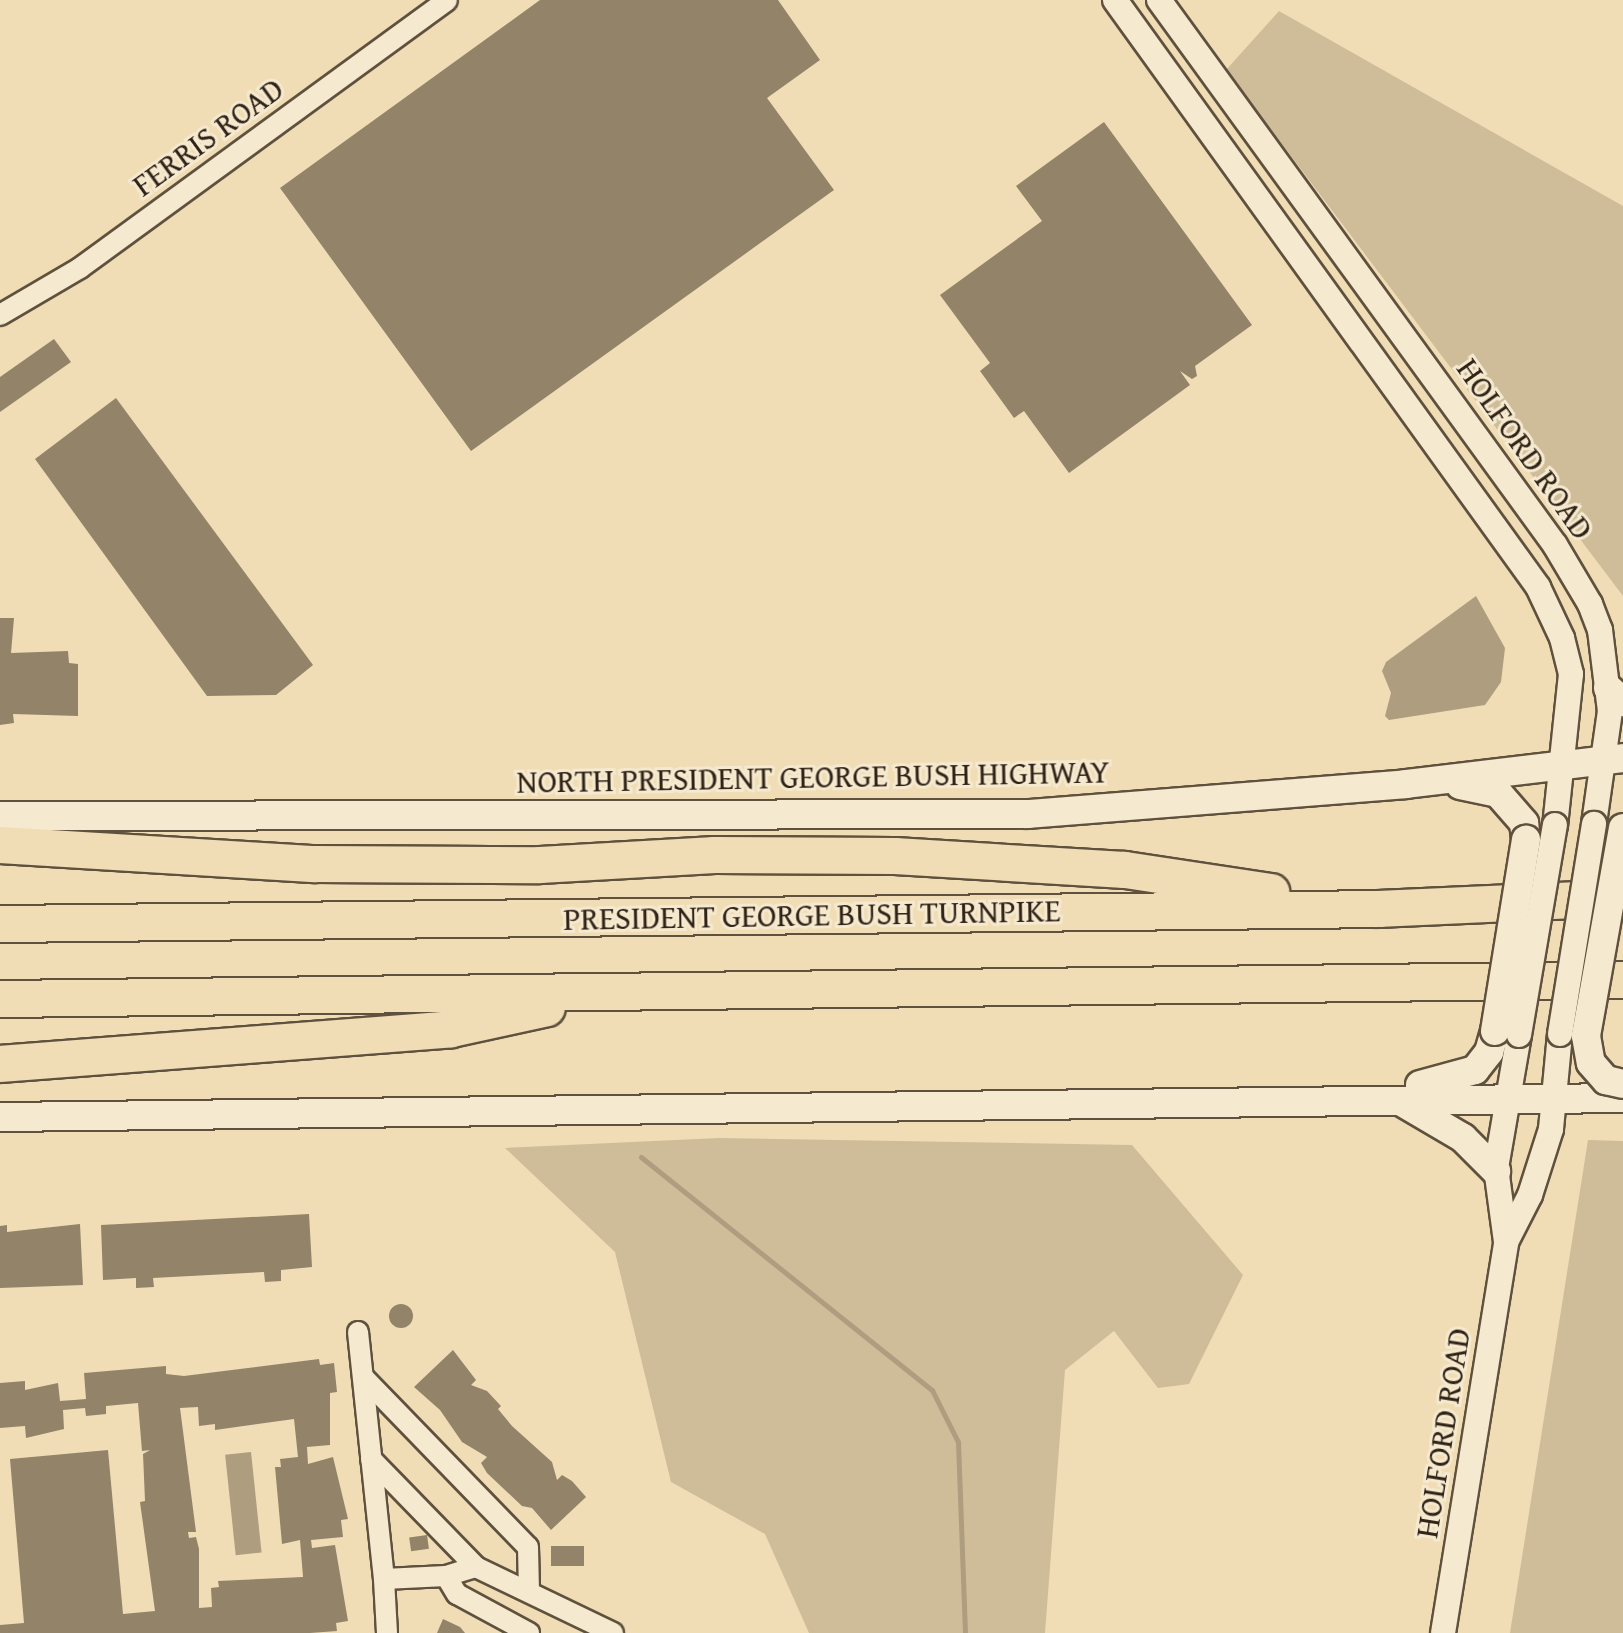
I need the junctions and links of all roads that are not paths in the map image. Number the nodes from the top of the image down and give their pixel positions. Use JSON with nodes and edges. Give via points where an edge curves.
{"nodes":[{"id":1,"x":447,"y":0,"type":"edge"},
{"id":2,"x":1115,"y":0,"type":"edge"},
{"id":3,"x":1159,"y":0,"type":"edge"},
{"id":4,"x":0,"y":315,"type":"edge"},
{"id":5,"x":1615,"y":695,"type":"edge"},
{"id":6,"x":1614,"y":758,"type":"edge"},
{"id":7,"x":1565,"y":764,"type":"junction"},
{"id":8,"x":1422,"y":781,"type":"junction"},
{"id":9,"x":0,"y":816,"type":"edge"},
{"id":10,"x":1623,"y":828,"type":"edge"},
{"id":11,"x":0,"y":845,"type":"edge"},
{"id":12,"x":1623,"y":898,"type":"edge"},
{"id":13,"x":1379,"y":909,"type":"junction"},
{"id":14,"x":0,"y":924,"type":"edge"},
{"id":15,"x":1623,"y":980,"type":"edge"},
{"id":16,"x":627,"y":992,"type":"junction"},
{"id":17,"x":0,"y":999,"type":"edge"},
{"id":18,"x":1507,"y":1033,"type":"junction"},
{"id":19,"x":0,"y":1064,"type":"edge"},
{"id":20,"x":1623,"y":1084,"type":"edge"},
{"id":21,"x":1512,"y":1096,"type":"junction"},
{"id":22,"x":1552,"y":1097,"type":"junction"},
{"id":23,"x":1623,"y":1098,"type":"edge"},
{"id":24,"x":1349,"y":1099,"type":"junction"},
{"id":25,"x":1396,"y":1099,"type":"junction"},
{"id":26,"x":0,"y":1117,"type":"edge"},
{"id":27,"x":1496,"y":1171,"type":"junction"},
{"id":28,"x":1506,"y":1242,"type":"junction"},
{"id":29,"x":358,"y":1332,"type":"dead end"},
{"id":30,"x":364,"y":1378,"type":"junction"},
{"id":31,"x":371,"y":1459,"type":"junction"},
{"id":32,"x":476,"y":1567,"type":"junction"},
{"id":33,"x":446,"y":1576,"type":"junction"},
{"id":34,"x":384,"y":1579,"type":"junction"},
{"id":35,"x":529,"y":1591,"type":"junction"},
{"id":36,"x":387,"y":1633,"type":"edge"},
{"id":37,"x":529,"y":1633,"type":"edge"},
{"id":38,"x":613,"y":1633,"type":"edge"},
{"id":39,"x":1443,"y":1633,"type":"edge"}],
"edges":[{"from":1,"to":4,"type":"street","name":"FERRIS ROAD","via":[[80,268]]},
{"from":2,"to":7,"type":"street","name":"HOLFORD ROAD","via":[[1538,587],[1571,674]]},
{"from":3,"to":5,"type":"street","name":"HOLFORD ROAD","via":[[1555,545],[1600,630]]},
{"from":5,"to":6,"type":"street","name":"HOLFORD ROAD"},
{"from":6,"to":7,"type":"main road","name":"NORTH PRESIDENT GEORGE BUSH HIGHWAY"},
{"from":6,"to":22,"type":"street","name":"HOLFORD ROAD","bridge":true,"via":[[1594,824]]},
{"from":7,"to":8,"type":"main road","name":"NORTH PRESIDENT GEORGE BUSH HIGHWAY"},
{"from":7,"to":18,"type":"street","name":"HOLFORD ROAD","bridge":true},
{"from":8,"to":9,"type":"main road","name":"NORTH PRESIDENT GEORGE BUSH HIGHWAY","via":[[1028,814]]},
{"from":8,"to":18,"type":"main road","bridge":true,"via":[[1498,793],[1524,823]]},
{"from":10,"to":20,"type":"main road","bridge":true,"via":[[1586,1036],[1591,1063],[1606,1080]]},
{"from":11,"to":13,"type":"highway","via":[[315,864],[540,865],[715,855],[895,856],[1125,870]]},
{"from":12,"to":13,"type":"highway","name":"PRESIDENT GEORGE BUSH TURNPIKE"},
{"from":13,"to":14,"type":"highway","name":"PRESIDENT GEORGE BUSH TURNPIKE"},
{"from":15,"to":16,"type":"highway"},
{"from":16,"to":17,"type":"highway"},
{"from":16,"to":19,"type":"highway","via":[[451,1029]]},
{"from":18,"to":21,"type":"street","name":"HOLFORD ROAD"},
{"from":18,"to":24,"type":"main road","via":[[1475,1070],[1453,1080]]},
{"from":21,"to":22,"type":"main road"},
{"from":21,"to":25,"type":"main road"},
{"from":21,"to":27,"type":"street","name":"HOLFORD ROAD"},
{"from":22,"to":23,"type":"main road"},
{"from":22,"to":28,"type":"street","name":"HOLFORD ROAD","via":[[1551,1129]]},
{"from":24,"to":25,"type":"main road"},
{"from":24,"to":26,"type":"main road"},
{"from":25,"to":27,"type":"main road","via":[[1453,1130]]},
{"from":27,"to":28,"type":"street","name":"HOLFORD ROAD"},
{"from":28,"to":39,"type":"street","name":"HOLFORD ROAD"},
{"from":29,"to":30,"type":"street"},
{"from":30,"to":31,"type":"street"},
{"from":30,"to":35,"type":"street","via":[[528,1547]]},
{"from":31,"to":32,"type":"street"},
{"from":31,"to":34,"type":"street"},
{"from":32,"to":33,"type":"street"},
{"from":32,"to":35,"type":"street"},
{"from":33,"to":34,"type":"street"},
{"from":33,"to":37,"type":"street","via":[[457,1594]]},
{"from":34,"to":36,"type":"street"},
{"from":35,"to":38,"type":"street"}]}
